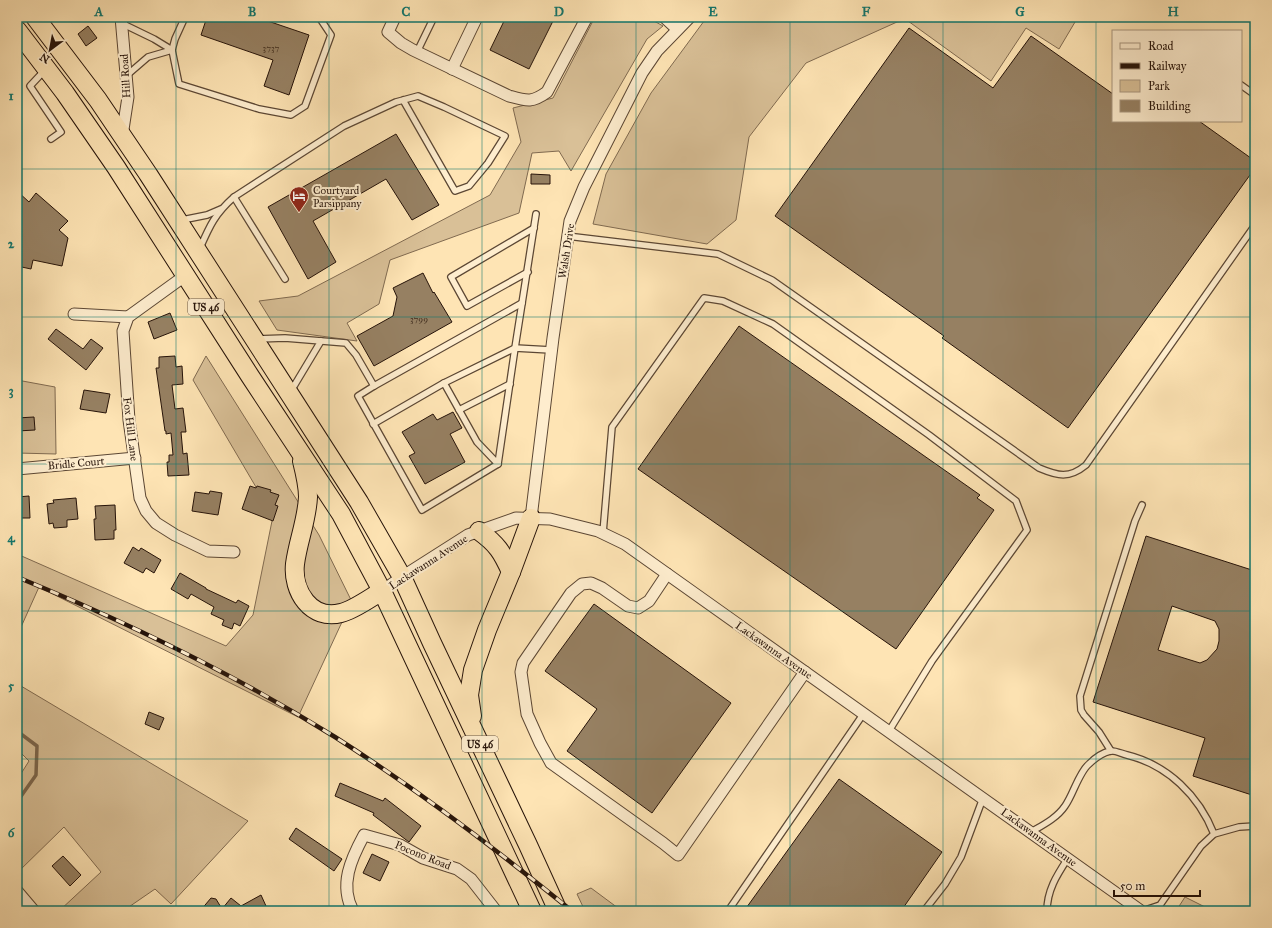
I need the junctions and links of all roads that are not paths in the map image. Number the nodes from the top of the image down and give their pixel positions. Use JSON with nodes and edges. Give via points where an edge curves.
{"nodes":[{"id":1,"x":35,"y":17,"type":"edge"},
{"id":2,"x":185,"y":17,"type":"edge"},
{"id":3,"x":319,"y":17,"type":"edge"},
{"id":4,"x":395,"y":17,"type":"edge"},
{"id":5,"x":434,"y":17,"type":"edge"},
{"id":6,"x":477,"y":17,"type":"edge"},
{"id":7,"x":587,"y":17,"type":"edge"},
{"id":8,"x":664,"y":17,"type":"edge"},
{"id":9,"x":690,"y":17,"type":"edge"},
{"id":10,"x":121,"y":20,"type":"edge"},
{"id":11,"x":677,"y":29,"type":"junction"},
{"id":12,"x":17,"y":30,"type":"edge"},
{"id":13,"x":23,"y":48,"type":"edge"},
{"id":14,"x":172,"y":50,"type":"junction"},
{"id":15,"x":417,"y":52,"type":"junction"},
{"id":16,"x":46,"y":68,"type":"junction"},
{"id":17,"x":452,"y":69,"type":"junction"},
{"id":18,"x":126,"y":76,"type":"junction"},
{"id":19,"x":1242,"y":86,"type":"edge"},
{"id":20,"x":1255,"y":95,"type":"edge"},
{"id":21,"x":403,"y":100,"type":"junction"},
{"id":22,"x":122,"y":136,"type":"junction"},
{"id":23,"x":51,"y":139,"type":"dead end"},
{"id":24,"x":234,"y":197,"type":"junction"},
{"id":25,"x":221,"y":208,"type":"junction"},
{"id":26,"x":536,"y":214,"type":"dead end"},
{"id":27,"x":179,"y":221,"type":"junction"},
{"id":28,"x":1255,"y":225,"type":"edge"},
{"id":29,"x":534,"y":228,"type":"junction"},
{"id":30,"x":568,"y":236,"type":"junction"},
{"id":31,"x":199,"y":252,"type":"junction"},
{"id":32,"x":528,"y":272,"type":"junction"},
{"id":33,"x":186,"y":275,"type":"junction"},
{"id":34,"x":285,"y":280,"type":"dead end"},
{"id":35,"x":522,"y":303,"type":"junction"},
{"id":36,"x":74,"y":314,"type":"dead end"},
{"id":37,"x":128,"y":317,"type":"junction"},
{"id":38,"x":255,"y":339,"type":"junction"},
{"id":39,"x":320,"y":341,"type":"junction"},
{"id":40,"x":515,"y":348,"type":"junction"},
{"id":41,"x":552,"y":350,"type":"junction"},
{"id":42,"x":444,"y":383,"type":"junction"},
{"id":43,"x":510,"y":384,"type":"junction"},
{"id":44,"x":374,"y":386,"type":"junction"},
{"id":45,"x":290,"y":393,"type":"junction"},
{"id":46,"x":459,"y":410,"type":"junction"},
{"id":47,"x":373,"y":424,"type":"junction"},
{"id":48,"x":300,"y":452,"type":"junction"},
{"id":49,"x":135,"y":458,"type":"junction"},
{"id":50,"x":498,"y":464,"type":"junction"},
{"id":51,"x":17,"y":469,"type":"edge"},
{"id":52,"x":1142,"y":505,"type":"dead end"},
{"id":53,"x":531,"y":518,"type":"junction"},
{"id":54,"x":479,"y":531,"type":"junction"},
{"id":55,"x":603,"y":534,"type":"junction"},
{"id":56,"x":234,"y":552,"type":"dead end"},
{"id":57,"x":511,"y":572,"type":"junction"},
{"id":58,"x":667,"y":574,"type":"junction"},
{"id":59,"x":402,"y":577,"type":"junction"},
{"id":60,"x":382,"y":591,"type":"junction"},
{"id":61,"x":805,"y":672,"type":"junction"},
{"id":62,"x":864,"y":714,"type":"junction"},
{"id":63,"x":889,"y":731,"type":"junction"},
{"id":64,"x":475,"y":735,"type":"junction"},
{"id":65,"x":1111,"y":751,"type":"junction"},
{"id":66,"x":983,"y":798,"type":"junction"},
{"id":67,"x":1255,"y":826,"type":"edge"},
{"id":68,"x":1031,"y":832,"type":"junction"},
{"id":69,"x":1214,"y":834,"type":"junction"},
{"id":70,"x":1068,"y":858,"type":"junction"},
{"id":71,"x":17,"y":891,"type":"edge"},
{"id":72,"x":34,"y":911,"type":"edge"},
{"id":73,"x":353,"y":911,"type":"edge"},
{"id":74,"x":496,"y":911,"type":"edge"},
{"id":75,"x":532,"y":911,"type":"edge"},
{"id":76,"x":558,"y":911,"type":"edge"},
{"id":77,"x":728,"y":911,"type":"edge"},
{"id":78,"x":924,"y":911,"type":"edge"},
{"id":79,"x":1047,"y":911,"type":"edge"},
{"id":80,"x":1142,"y":911,"type":"edge"}],
"edges":[{"from":1,"to":22,"type":"highway","number":"US 46"},
{"from":2,"to":14,"type":"lane"},
{"from":3,"to":14,"type":"lane","via":[[331,35],[305,106],[292,115],[259,109],[179,84]]},
{"from":4,"to":15,"type":"street","via":[[388,32]]},
{"from":5,"to":15,"type":"lane"},
{"from":6,"to":17,"type":"street"},
{"from":7,"to":17,"type":"street","via":[[548,92],[537,99],[526,100],[509,96]]},
{"from":8,"to":11,"type":"street"},
{"from":9,"to":11,"type":"street","name":"Walsh Drive"},
{"from":10,"to":14,"type":"lane"},
{"from":10,"to":18,"type":"street","name":"Hill Road"},
{"from":11,"to":30,"type":"street","name":"Walsh Drive","via":[[657,51],[639,79],[584,187],[570,221]]},
{"from":12,"to":13,"type":"highway","number":"US 46"},
{"from":13,"to":16,"type":"highway","number":"US 46"},
{"from":14,"to":18,"type":"lane","via":[[148,57]]},
{"from":15,"to":17,"type":"street"},
{"from":16,"to":23,"type":"lane","via":[[30,86],[61,132]]},
{"from":16,"to":33,"type":"highway","number":"US 46"},
{"from":18,"to":22,"type":"street","name":"Hill Road","via":[[128,97]]},
{"from":19,"to":20,"type":"lane"},
{"from":21,"to":21,"type":"lane","via":[[418,96],[505,136],[469,186],[455,191]]},
{"from":21,"to":24,"type":"lane","via":[[344,126]]},
{"from":22,"to":27,"type":"highway","number":"US 46"},
{"from":24,"to":25,"type":"lane"},
{"from":24,"to":34,"type":"lane"},
{"from":25,"to":27,"type":"lane","via":[[207,215]]},
{"from":25,"to":31,"type":"lane","via":[[210,225]]},
{"from":26,"to":29,"type":"lane"},
{"from":27,"to":31,"type":"highway","number":"US 46"},
{"from":28,"to":30,"type":"lane","via":[[1086,465],[1078,472],[1055,475],[1039,468],[772,280],[746,267],[718,254]]},
{"from":29,"to":32,"type":"lane"},
{"from":29,"to":32,"type":"lane","via":[[451,276],[467,306]]},
{"from":30,"to":41,"type":"street","name":"Walsh Drive"},
{"from":31,"to":38,"type":"highway","number":"US 46"},
{"from":32,"to":35,"type":"lane"},
{"from":33,"to":37,"type":"street"},
{"from":33,"to":48,"type":"highway","number":"US 46"},
{"from":35,"to":40,"type":"lane"},
{"from":35,"to":44,"type":"lane"},
{"from":36,"to":37,"type":"street"},
{"from":37,"to":49,"type":"street","name":"Fox Hill Lane","via":[[123,331],[123,345]]},
{"from":38,"to":39,"type":"lane"},
{"from":38,"to":45,"type":"highway","number":"US 46"},
{"from":39,"to":44,"type":"lane","via":[[346,343]]},
{"from":39,"to":45,"type":"lane"},
{"from":40,"to":41,"type":"lane"},
{"from":40,"to":42,"type":"lane"},
{"from":40,"to":43,"type":"lane"},
{"from":41,"to":53,"type":"street","name":"Walsh Drive"},
{"from":42,"to":46,"type":"lane"},
{"from":42,"to":47,"type":"lane"},
{"from":43,"to":46,"type":"lane"},
{"from":43,"to":50,"type":"lane"},
{"from":44,"to":47,"type":"lane","via":[[358,396]]},
{"from":45,"to":59,"type":"highway","number":"US 46","via":[[359,502]]},
{"from":46,"to":50,"type":"lane","via":[[476,442]]},
{"from":47,"to":50,"type":"lane","via":[[422,510]]},
{"from":48,"to":60,"type":"highway","number":"US 46","via":[[341,514]]},
{"from":48,"to":60,"type":"highway","via":[[308,497],[295,564],[294,578],[297,590],[310,606],[332,614],[342,613]]},
{"from":49,"to":51,"type":"street","name":"Bridle Court"},
{"from":49,"to":56,"type":"street","name":"Fox Hill Lane","via":[[140,498],[156,523],[208,551]]},
{"from":52,"to":65,"type":"lane","via":[[1080,696],[1080,710]]},
{"from":53,"to":54,"type":"street","name":"Lackawanna Avenue","via":[[516,518]]},
{"from":53,"to":55,"type":"street","name":"Lackawanna Avenue","via":[[550,519]]},
{"from":53,"to":57,"type":"highway"},
{"from":54,"to":57,"type":"highway","via":[[492,540],[500,550]]},
{"from":54,"to":59,"type":"street","name":"Lackawanna Avenue","via":[[468,535]]},
{"from":55,"to":58,"type":"street","name":"Lackawanna Avenue","via":[[625,544]]},
{"from":55,"to":63,"type":"lane","via":[[612,427],[704,298],[723,301],[773,324],[929,435],[1016,501],[1028,530],[932,662]]},
{"from":57,"to":64,"type":"highway","via":[[473,670],[469,695]]},
{"from":58,"to":61,"type":"street","name":"Lackawanna Avenue"},
{"from":58,"to":61,"type":"street","via":[[649,600],[638,608],[628,606],[591,583],[582,584],[571,593],[523,663],[522,672],[527,714],[551,762],[678,855]]},
{"from":59,"to":60,"type":"street","name":"Lackawanna Avenue"},
{"from":59,"to":64,"type":"highway","number":"US 46"},
{"from":60,"to":75,"type":"highway","number":"US 46"},
{"from":61,"to":62,"type":"street","name":"Lackawanna Avenue"},
{"from":62,"to":63,"type":"street","name":"Lackawanna Avenue"},
{"from":62,"to":77,"type":"lane"},
{"from":63,"to":66,"type":"street","name":"Lackawanna Avenue"},
{"from":64,"to":76,"type":"highway","number":"US 46"},
{"from":65,"to":68,"type":"lane","via":[[1087,765],[1065,807]]},
{"from":65,"to":69,"type":"lane","via":[[1138,758],[1172,776],[1192,796]]},
{"from":66,"to":68,"type":"street","name":"Lackawanna Avenue"},
{"from":66,"to":78,"type":"lane","via":[[962,857]]},
{"from":67,"to":69,"type":"lane","via":[[1239,827]]},
{"from":68,"to":70,"type":"street","name":"Lackawanna Avenue"},
{"from":69,"to":80,"type":"lane","via":[[1201,846],[1160,905]]},
{"from":70,"to":79,"type":"lane","via":[[1052,884]]},
{"from":70,"to":80,"type":"street","name":"Lackawanna Avenue"},
{"from":71,"to":72,"type":"street"},
{"from":73,"to":74,"type":"street","name":"Pocono Road","via":[[347,888],[348,871],[364,835],[400,845],[423,858],[457,869],[471,879]]}]}
